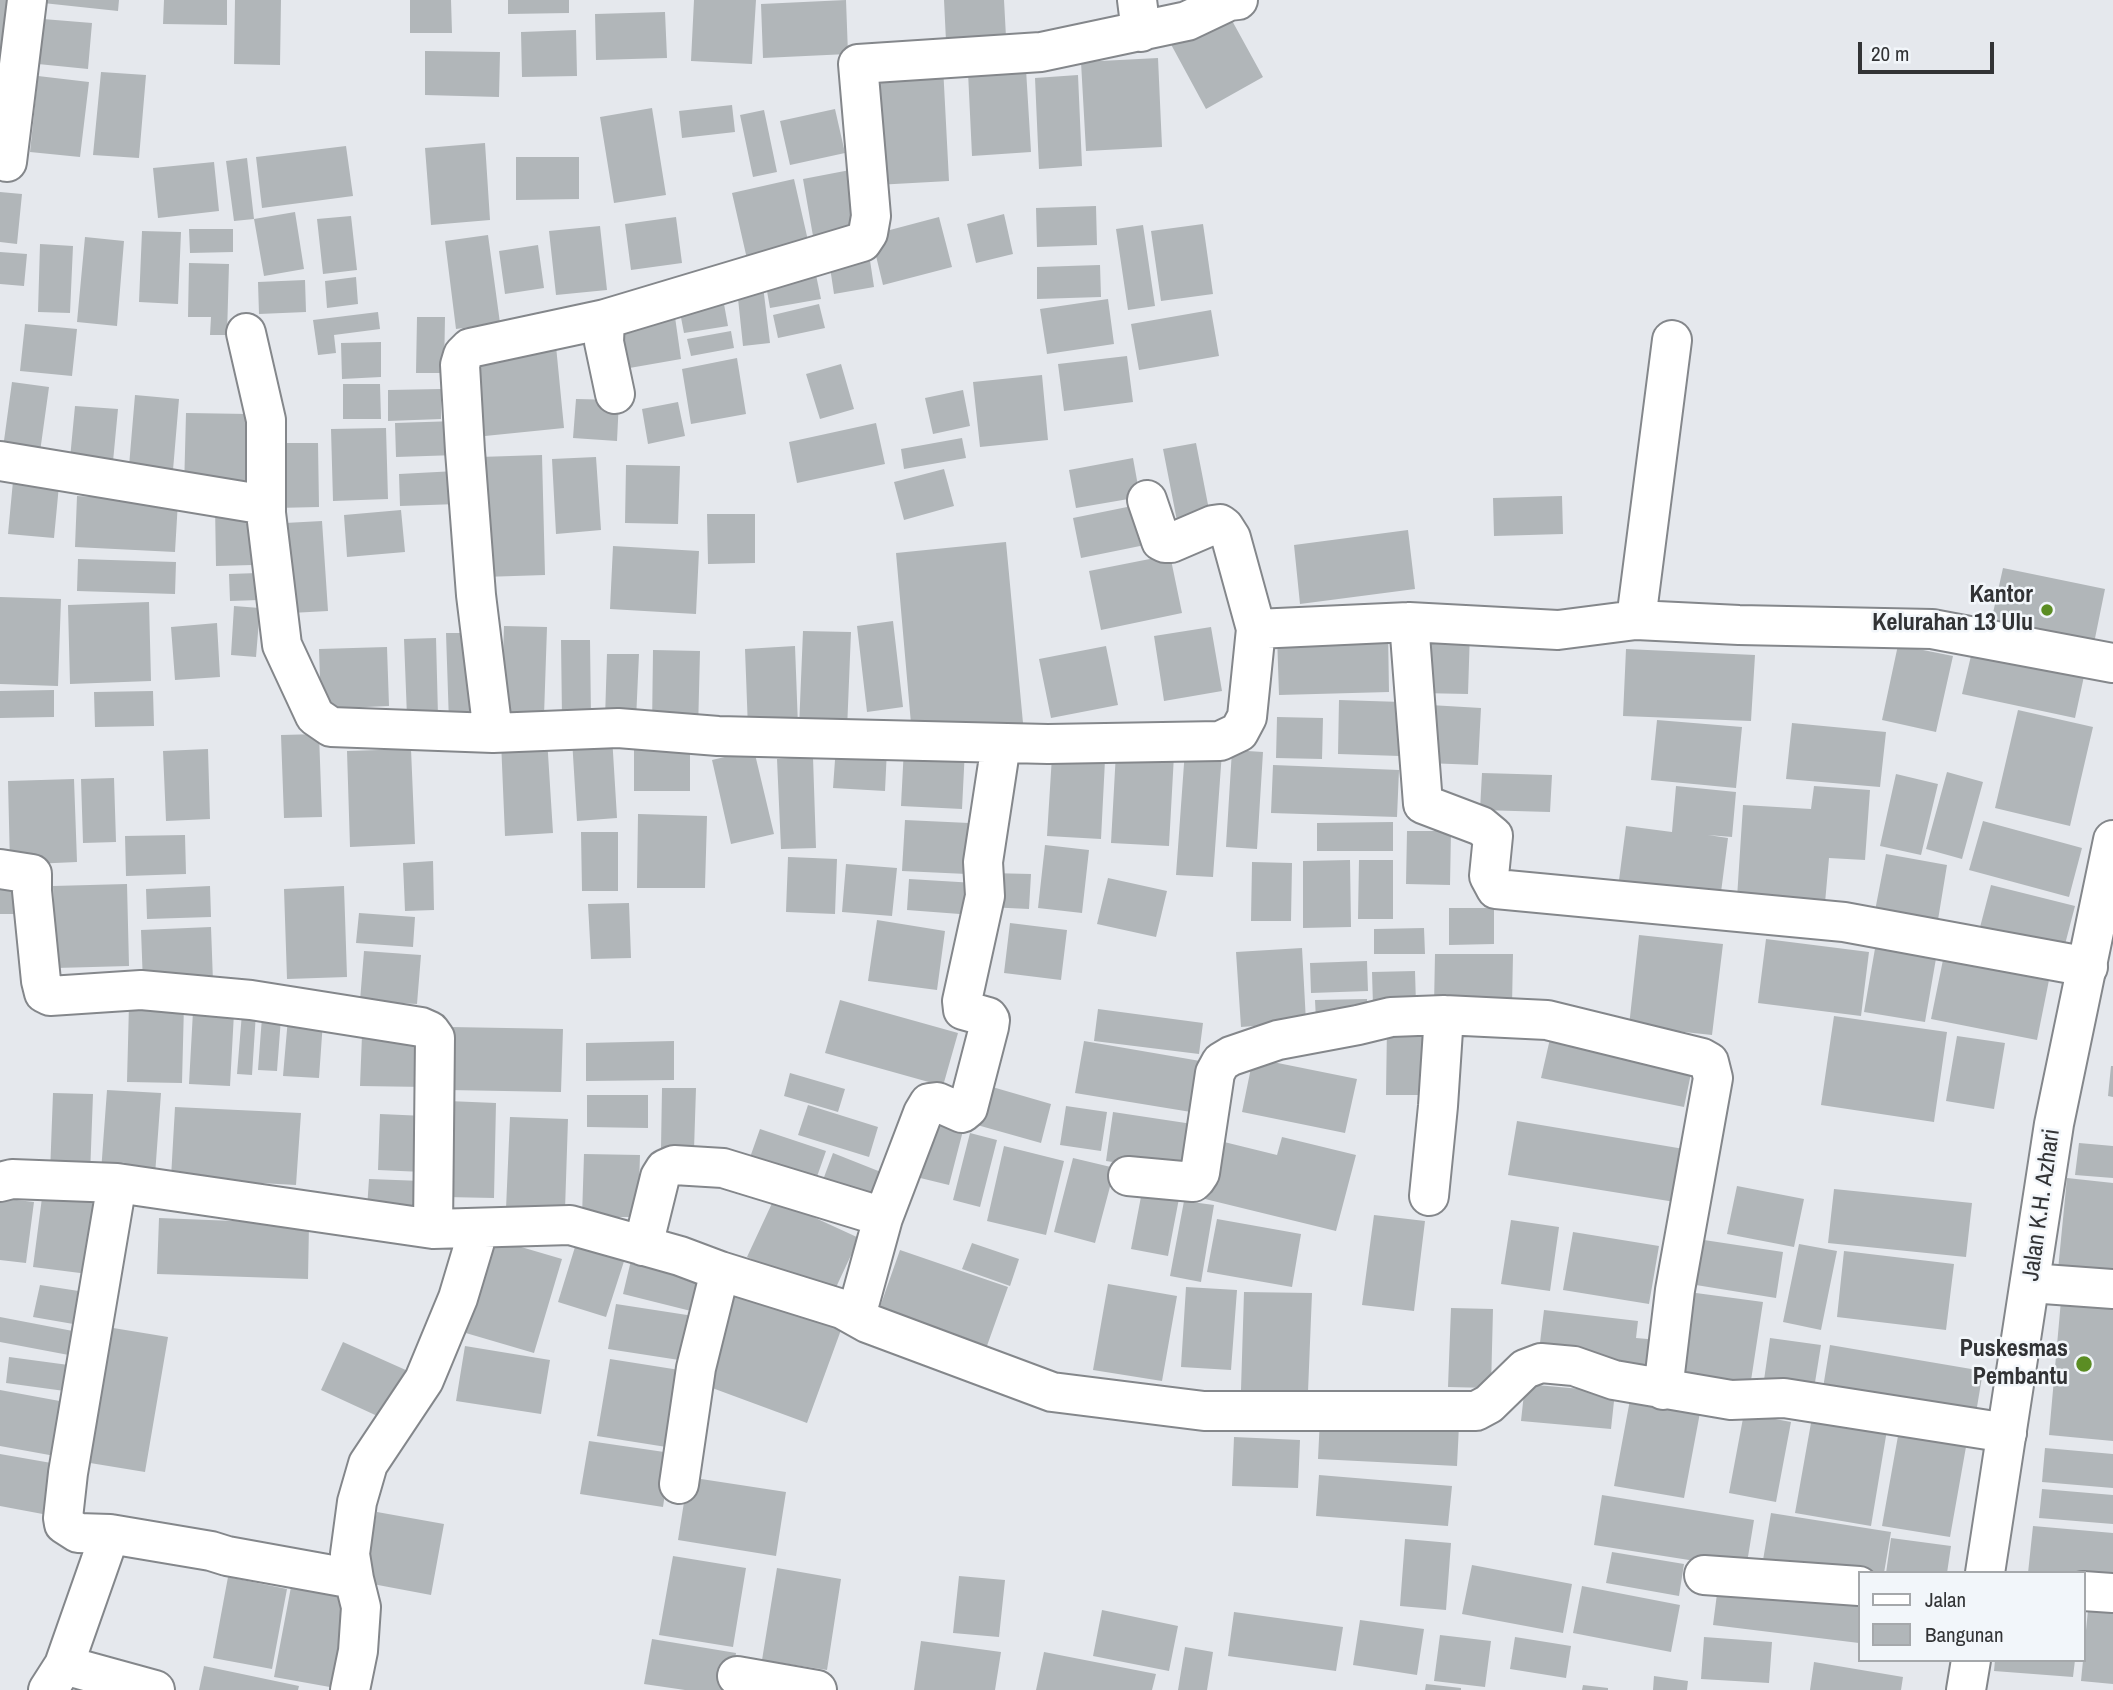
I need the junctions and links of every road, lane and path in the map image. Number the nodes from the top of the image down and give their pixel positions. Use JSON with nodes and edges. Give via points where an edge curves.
{"nodes":[{"id":1,"x":27,"y":0,"type":"edge"},
{"id":2,"x":1238,"y":0,"type":"edge"},
{"id":3,"x":1139,"y":16,"type":"edge"},
{"id":4,"x":7,"y":162,"type":"dead end"},
{"id":5,"x":605,"y":319,"type":"junction"},
{"id":6,"x":246,"y":332,"type":"dead end"},
{"id":7,"x":1672,"y":340,"type":"dead end"},
{"id":8,"x":615,"y":394,"type":"dead end"},
{"id":9,"x":0,"y":461,"type":"edge"},
{"id":10,"x":1147,"y":500,"type":"dead end"},
{"id":11,"x":266,"y":505,"type":"junction"},
{"id":12,"x":1636,"y":620,"type":"junction"},
{"id":13,"x":1409,"y":622,"type":"junction"},
{"id":14,"x":1256,"y":628,"type":"junction"},
{"id":15,"x":2113,"y":663,"type":"edge"},
{"id":16,"x":493,"y":733,"type":"junction"},
{"id":17,"x":1001,"y":744,"type":"junction"},
{"id":18,"x":2113,"y":840,"type":"edge"},
{"id":19,"x":0,"y":869,"type":"edge"},
{"id":20,"x":2107,"y":903,"type":"edge"},
{"id":21,"x":2088,"y":967,"type":"junction"},
{"id":22,"x":1444,"y":1015,"type":"junction"},
{"id":23,"x":1128,"y":1176,"type":"dead end"},
{"id":24,"x":0,"y":1182,"type":"edge"},
{"id":25,"x":117,"y":1183,"type":"junction"},
{"id":26,"x":1429,"y":1196,"type":"dead end"},
{"id":27,"x":883,"y":1218,"type":"junction"},
{"id":28,"x":479,"y":1228,"type":"junction"},
{"id":29,"x":433,"y":1229,"type":"junction"},
{"id":30,"x":643,"y":1246,"type":"junction"},
{"id":31,"x":720,"y":1271,"type":"junction"},
{"id":32,"x":2031,"y":1283,"type":"junction"},
{"id":33,"x":2113,"y":1289,"type":"edge"},
{"id":34,"x":856,"y":1317,"type":"junction"},
{"id":35,"x":1663,"y":1390,"type":"junction"},
{"id":36,"x":2007,"y":1433,"type":"junction"},
{"id":37,"x":679,"y":1484,"type":"dead end"},
{"id":38,"x":110,"y":1534,"type":"junction"},
{"id":39,"x":1985,"y":1571,"type":"edge"},
{"id":40,"x":1704,"y":1575,"type":"dead end"},
{"id":41,"x":354,"y":1579,"type":"junction"},
{"id":42,"x":1857,"y":1586,"type":"edge"},
{"id":43,"x":2085,"y":1591,"type":"edge"},
{"id":44,"x":2113,"y":1593,"type":"edge"},
{"id":45,"x":1971,"y":1662,"type":"edge"},
{"id":46,"x":737,"y":1676,"type":"dead end"},
{"id":47,"x":56,"y":1678,"type":"edge"},
{"id":48,"x":155,"y":1690,"type":"edge"},
{"id":49,"x":350,"y":1690,"type":"edge"},
{"id":50,"x":817,"y":1690,"type":"edge"},
{"id":51,"x":1966,"y":1690,"type":"edge"}],
"edges":[{"from":1,"to":4,"type":"street"},
{"from":2,"to":3,"type":"street","via":[[1187,22]]},
{"from":3,"to":5,"type":"street","via":[[1041,52],[858,64],[871,216],[862,242]]},
{"from":5,"to":8,"type":"street","via":[[604,342]]},
{"from":5,"to":16,"type":"street","via":[[470,348],[460,365],[476,595]]},
{"from":6,"to":11,"type":"street","via":[[266,421]]},
{"from":7,"to":12,"type":"street"},
{"from":9,"to":11,"type":"street"},
{"from":10,"to":14,"type":"street","via":[[1165,543],[1213,525],[1224,527]]},
{"from":11,"to":16,"type":"street","via":[[282,645],[315,716],[331,727]]},
{"from":12,"to":13,"type":"street","via":[[1558,630]]},
{"from":12,"to":15,"type":"street","via":[[1932,629]]},
{"from":13,"to":14,"type":"street"},
{"from":13,"to":21,"type":"street","via":[[1423,804],[1469,821],[1493,836],[1489,876],[1496,889],[1844,922]]},
{"from":14,"to":17,"type":"street","via":[[1247,717],[1239,732],[1220,741]]},
{"from":16,"to":17,"type":"street","via":[[618,728],[718,736]]},
{"from":17,"to":27,"type":"street","via":[[983,862],[985,896],[962,1001],[963,1010],[988,1017],[989,1027],[968,1108],[962,1112],[929,1102]]},
{"from":18,"to":20,"type":"street","name":"Jalan K.H. Azhari"},
{"from":19,"to":29,"type":"street","via":[[32,874],[41,981],[44,993],[50,996],[169,992],[251,1000],[430,1031],[435,1038]]},
{"from":20,"to":21,"type":"street","name":"Jalan K.H. Azhari"},
{"from":21,"to":32,"type":"street","name":"Jalan K.H. Azhari","via":[[2054,1124]]},
{"from":22,"to":23,"type":"street","via":[[1391,1017],[1278,1040],[1231,1056],[1215,1073],[1196,1180]]},
{"from":22,"to":26,"type":"street"},
{"from":22,"to":35,"type":"street","via":[[1547,1020],[1709,1062],[1713,1078],[1675,1290]]},
{"from":24,"to":25,"type":"street"},
{"from":25,"to":29,"type":"street"},
{"from":25,"to":38,"type":"street","via":[[63,1518],[64,1524],[78,1533]]},
{"from":27,"to":30,"type":"street","via":[[723,1168],[674,1165],[660,1177]]},
{"from":27,"to":34,"type":"street"},
{"from":28,"to":29,"type":"street"},
{"from":28,"to":30,"type":"street","via":[[570,1224]]},
{"from":28,"to":41,"type":"street","via":[[458,1298],[424,1380],[368,1464],[350,1553]]},
{"from":30,"to":31,"type":"street"},
{"from":31,"to":34,"type":"street"},
{"from":31,"to":37,"type":"street","via":[[696,1368]]},
{"from":32,"to":33,"type":"street"},
{"from":32,"to":36,"type":"street","name":"Jalan K.H. Azhari"},
{"from":34,"to":35,"type":"street","via":[[1052,1392],[1204,1412],[1476,1411],[1525,1369],[1541,1363],[1574,1366]]},
{"from":35,"to":36,"type":"street","via":[[1731,1400],[1784,1398]]},
{"from":36,"to":39,"type":"street","name":"Jalan K.H. Azhari"},
{"from":38,"to":41,"type":"street"},
{"from":38,"to":47,"type":"street"},
{"from":40,"to":42,"type":"street"},
{"from":41,"to":49,"type":"street","via":[[361,1608]]},
{"from":43,"to":44,"type":"street"},
{"from":45,"to":51,"type":"street"},
{"from":46,"to":50,"type":"street"},
{"from":47,"to":48,"type":"street"}]}
